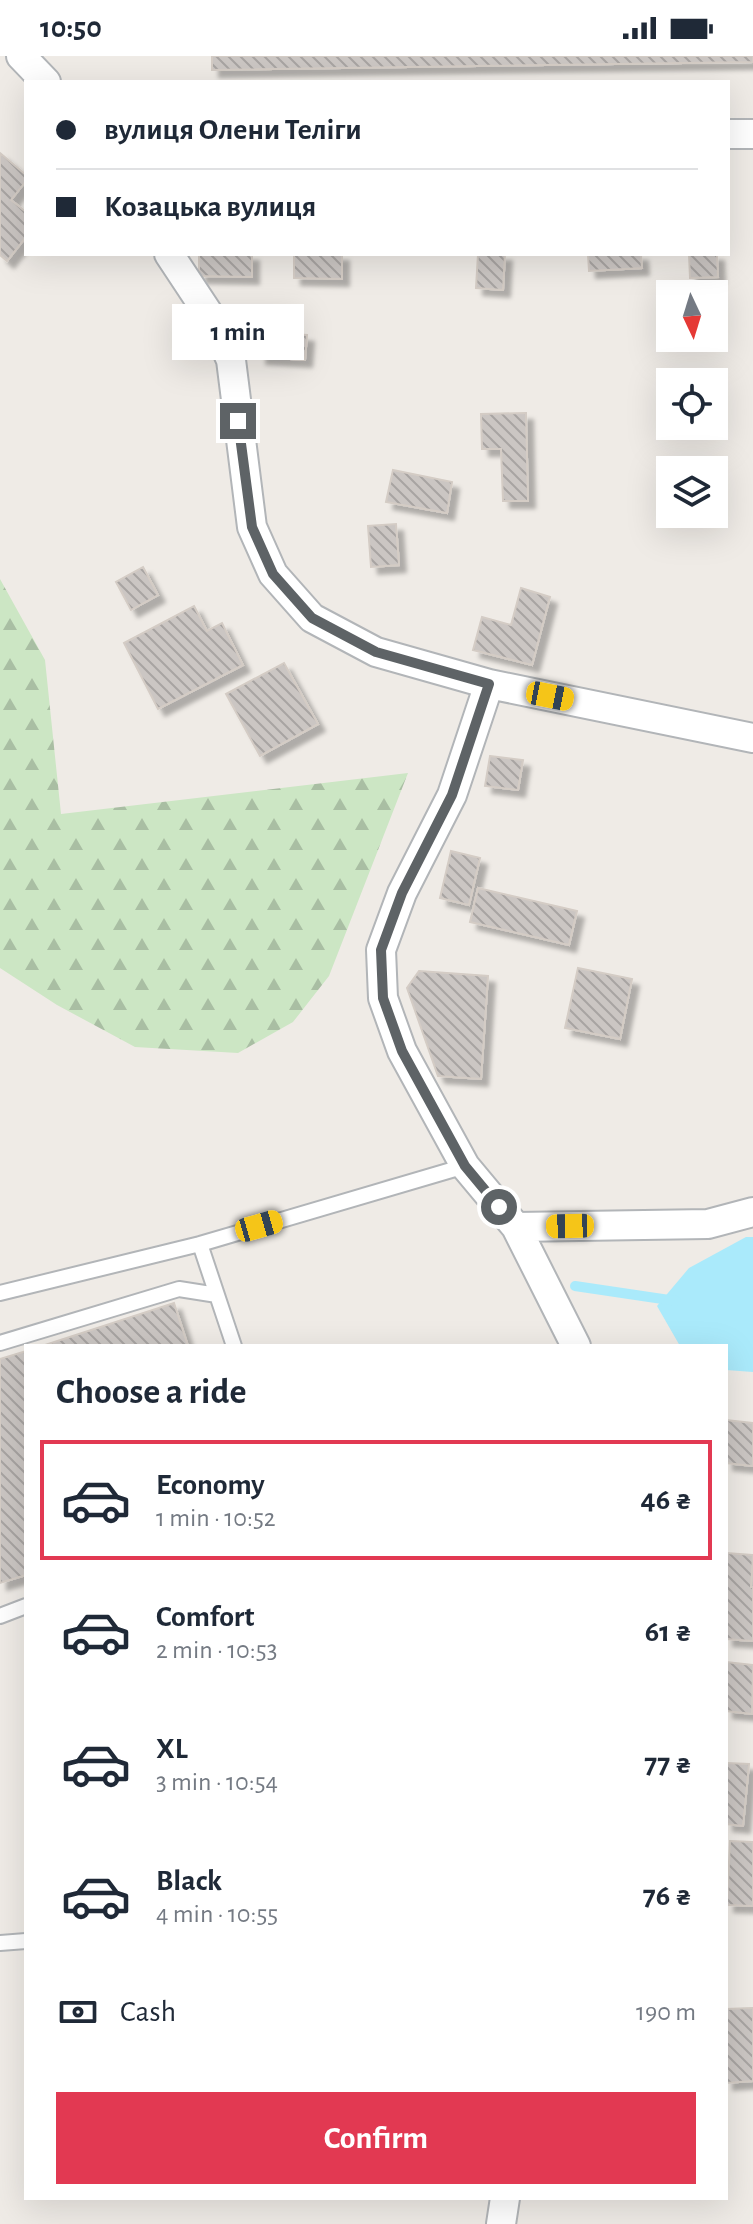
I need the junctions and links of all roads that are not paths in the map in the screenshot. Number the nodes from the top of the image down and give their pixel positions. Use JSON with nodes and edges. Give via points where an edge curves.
{"nodes":[{"id":1,"x":730,"y":134,"type":"edge"},
{"id":2,"x":753,"y":134,"type":"edge"},
{"id":3,"x":170,"y":256,"type":"edge"},
{"id":4,"x":489,"y":684,"type":"junction"},
{"id":5,"x":753,"y":738,"type":"edge"},
{"id":6,"x":465,"y":1166,"type":"junction"},
{"id":7,"x":753,"y":1212,"type":"edge"},
{"id":8,"x":516,"y":1227,"type":"junction"},
{"id":9,"x":200,"y":1244,"type":"junction"},
{"id":10,"x":0,"y":1293,"type":"edge"},
{"id":11,"x":217,"y":1295,"type":"junction"},
{"id":12,"x":0,"y":1343,"type":"edge"},
{"id":13,"x":233,"y":1344,"type":"edge"},
{"id":14,"x":575,"y":1344,"type":"edge"},
{"id":15,"x":24,"y":1607,"type":"edge"},
{"id":16,"x":0,"y":1616,"type":"edge"},
{"id":17,"x":24,"y":1941,"type":"edge"},
{"id":18,"x":0,"y":1943,"type":"edge"},
{"id":19,"x":505,"y":2200,"type":"edge"},
{"id":20,"x":501,"y":2224,"type":"edge"}],
"edges":[{"from":1,"to":2,"type":"street"},
{"from":3,"to":4,"type":"street","via":[[214,322],[231,360],[252,527],[273,574],[312,618],[376,652]]},
{"from":4,"to":5,"type":"street"},
{"from":4,"to":6,"type":"street","via":[[452,795],[402,893],[381,950],[383,998],[402,1051]]},
{"from":6,"to":8,"type":"street"},
{"from":6,"to":9,"type":"lane"},
{"from":7,"to":8,"type":"street","via":[[708,1224]]},
{"from":8,"to":14,"type":"street"},
{"from":9,"to":10,"type":"lane"},
{"from":9,"to":11,"type":"lane"},
{"from":11,"to":12,"type":"lane","via":[[179,1289]]},
{"from":11,"to":13,"type":"lane"},
{"from":15,"to":16,"type":"lane"},
{"from":17,"to":18,"type":"lane"},
{"from":19,"to":20,"type":"street"}]}
